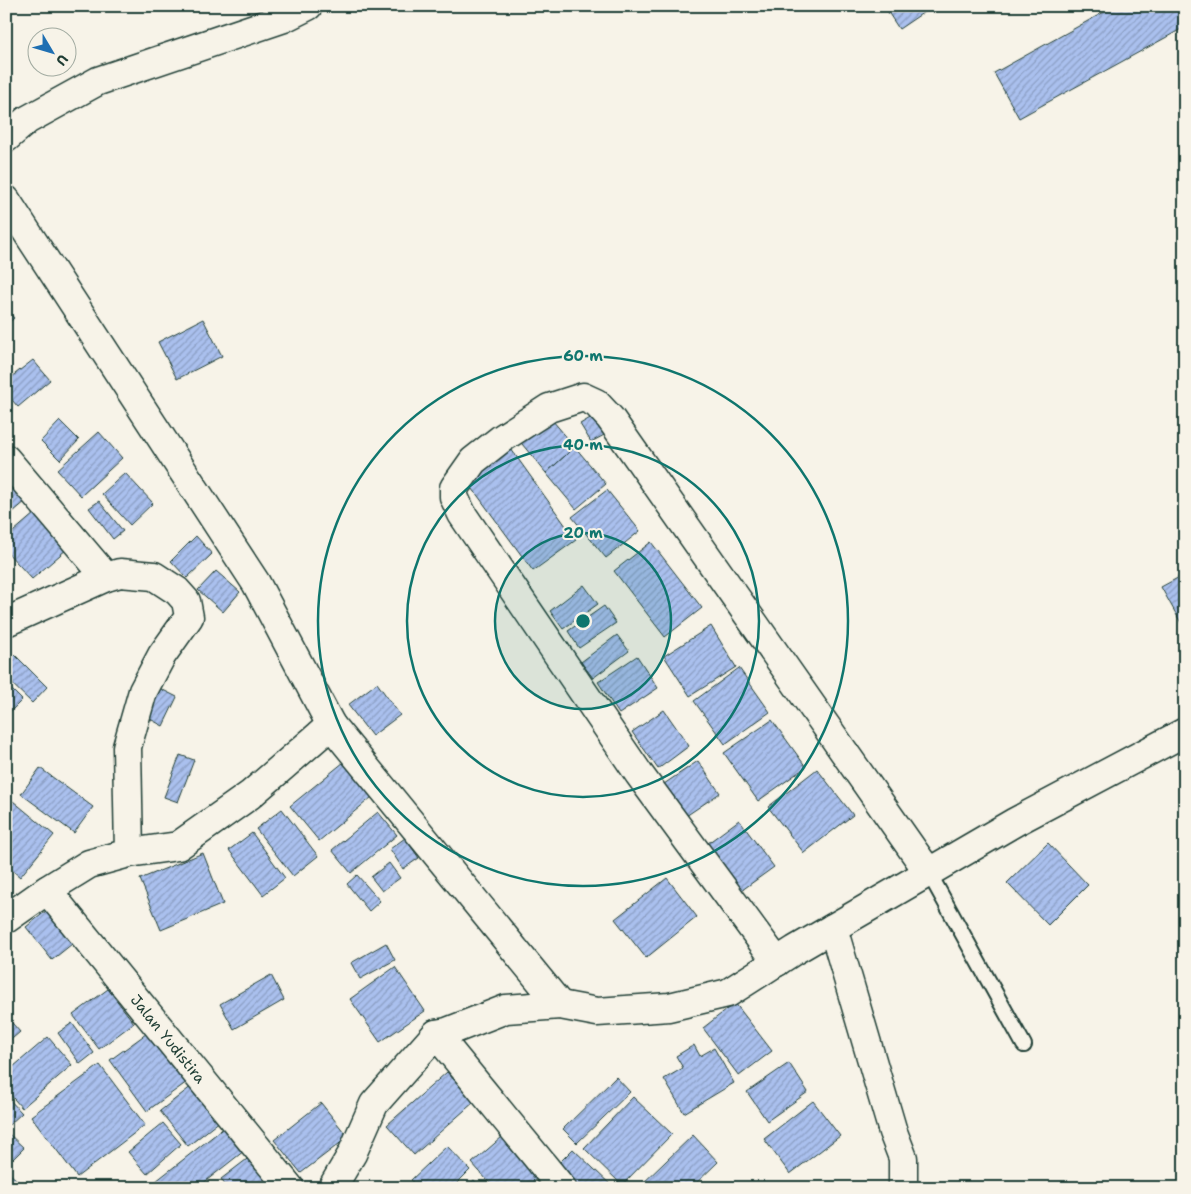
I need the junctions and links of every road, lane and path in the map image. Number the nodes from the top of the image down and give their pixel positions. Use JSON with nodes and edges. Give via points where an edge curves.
{"nodes":[{"id":1,"x":308,"y":6,"type":"edge"},
{"id":2,"x":6,"y":138,"type":"edge"},
{"id":3,"x":6,"y":200,"type":"edge"},
{"id":4,"x":6,"y":459,"type":"edge"},
{"id":5,"x":106,"y":577,"type":"junction"},
{"id":6,"x":6,"y":622,"type":"edge"},
{"id":7,"x":331,"y":725,"type":"junction"},
{"id":8,"x":1185,"y":732,"type":"edge"},
{"id":9,"x":129,"y":853,"type":"junction"},
{"id":10,"x":929,"y":873,"type":"junction"},
{"id":11,"x":47,"y":890,"type":"junction"},
{"id":12,"x":6,"y":919,"type":"edge"},
{"id":13,"x":832,"y":928,"type":"junction"},
{"id":14,"x":777,"y":962,"type":"junction"},
{"id":15,"x":560,"y":1005,"type":"junction"},
{"id":16,"x":436,"y":1034,"type":"junction"},
{"id":17,"x":1024,"y":1045,"type":"dead end"},
{"id":18,"x":901,"y":1186,"type":"edge"},
{"id":19,"x":290,"y":1188,"type":"edge"},
{"id":20,"x":332,"y":1188,"type":"edge"},
{"id":21,"x":562,"y":1188,"type":"edge"}],
"edges":[{"from":1,"to":2,"type":"street","via":[[284,18],[98,81],[27,120]]},
{"from":3,"to":7,"type":"street","via":[[256,583]]},
{"from":4,"to":5,"type":"street"},
{"from":5,"to":6,"type":"street"},
{"from":5,"to":9,"type":"street","via":[[120,573],[154,576],[186,601],[189,617],[162,655],[143,691],[127,747]]},
{"from":7,"to":9,"type":"street","via":[[250,795],[178,846]]},
{"from":7,"to":15,"type":"street"},
{"from":8,"to":10,"type":"street","via":[[1015,822]]},
{"from":9,"to":11,"type":"street","via":[[89,864]]},
{"from":10,"to":13,"type":"street"},
{"from":10,"to":14,"type":"street","via":[[610,418],[596,403],[583,397],[549,408],[473,461],[454,488],[454,497],[462,514],[640,774]]},
{"from":10,"to":17,"type":"lane"},
{"from":11,"to":12,"type":"street"},
{"from":11,"to":19,"type":"street","name":"Jalan Yudistira"},
{"from":13,"to":14,"type":"street"},
{"from":13,"to":18,"type":"street","via":[[903,1158]]},
{"from":14,"to":15,"type":"street","via":[[728,994],[669,1007],[597,1012]]},
{"from":15,"to":16,"type":"street","via":[[506,1009]]},
{"from":16,"to":20,"type":"street","via":[[374,1104],[352,1154]]},
{"from":16,"to":21,"type":"street"}]}
